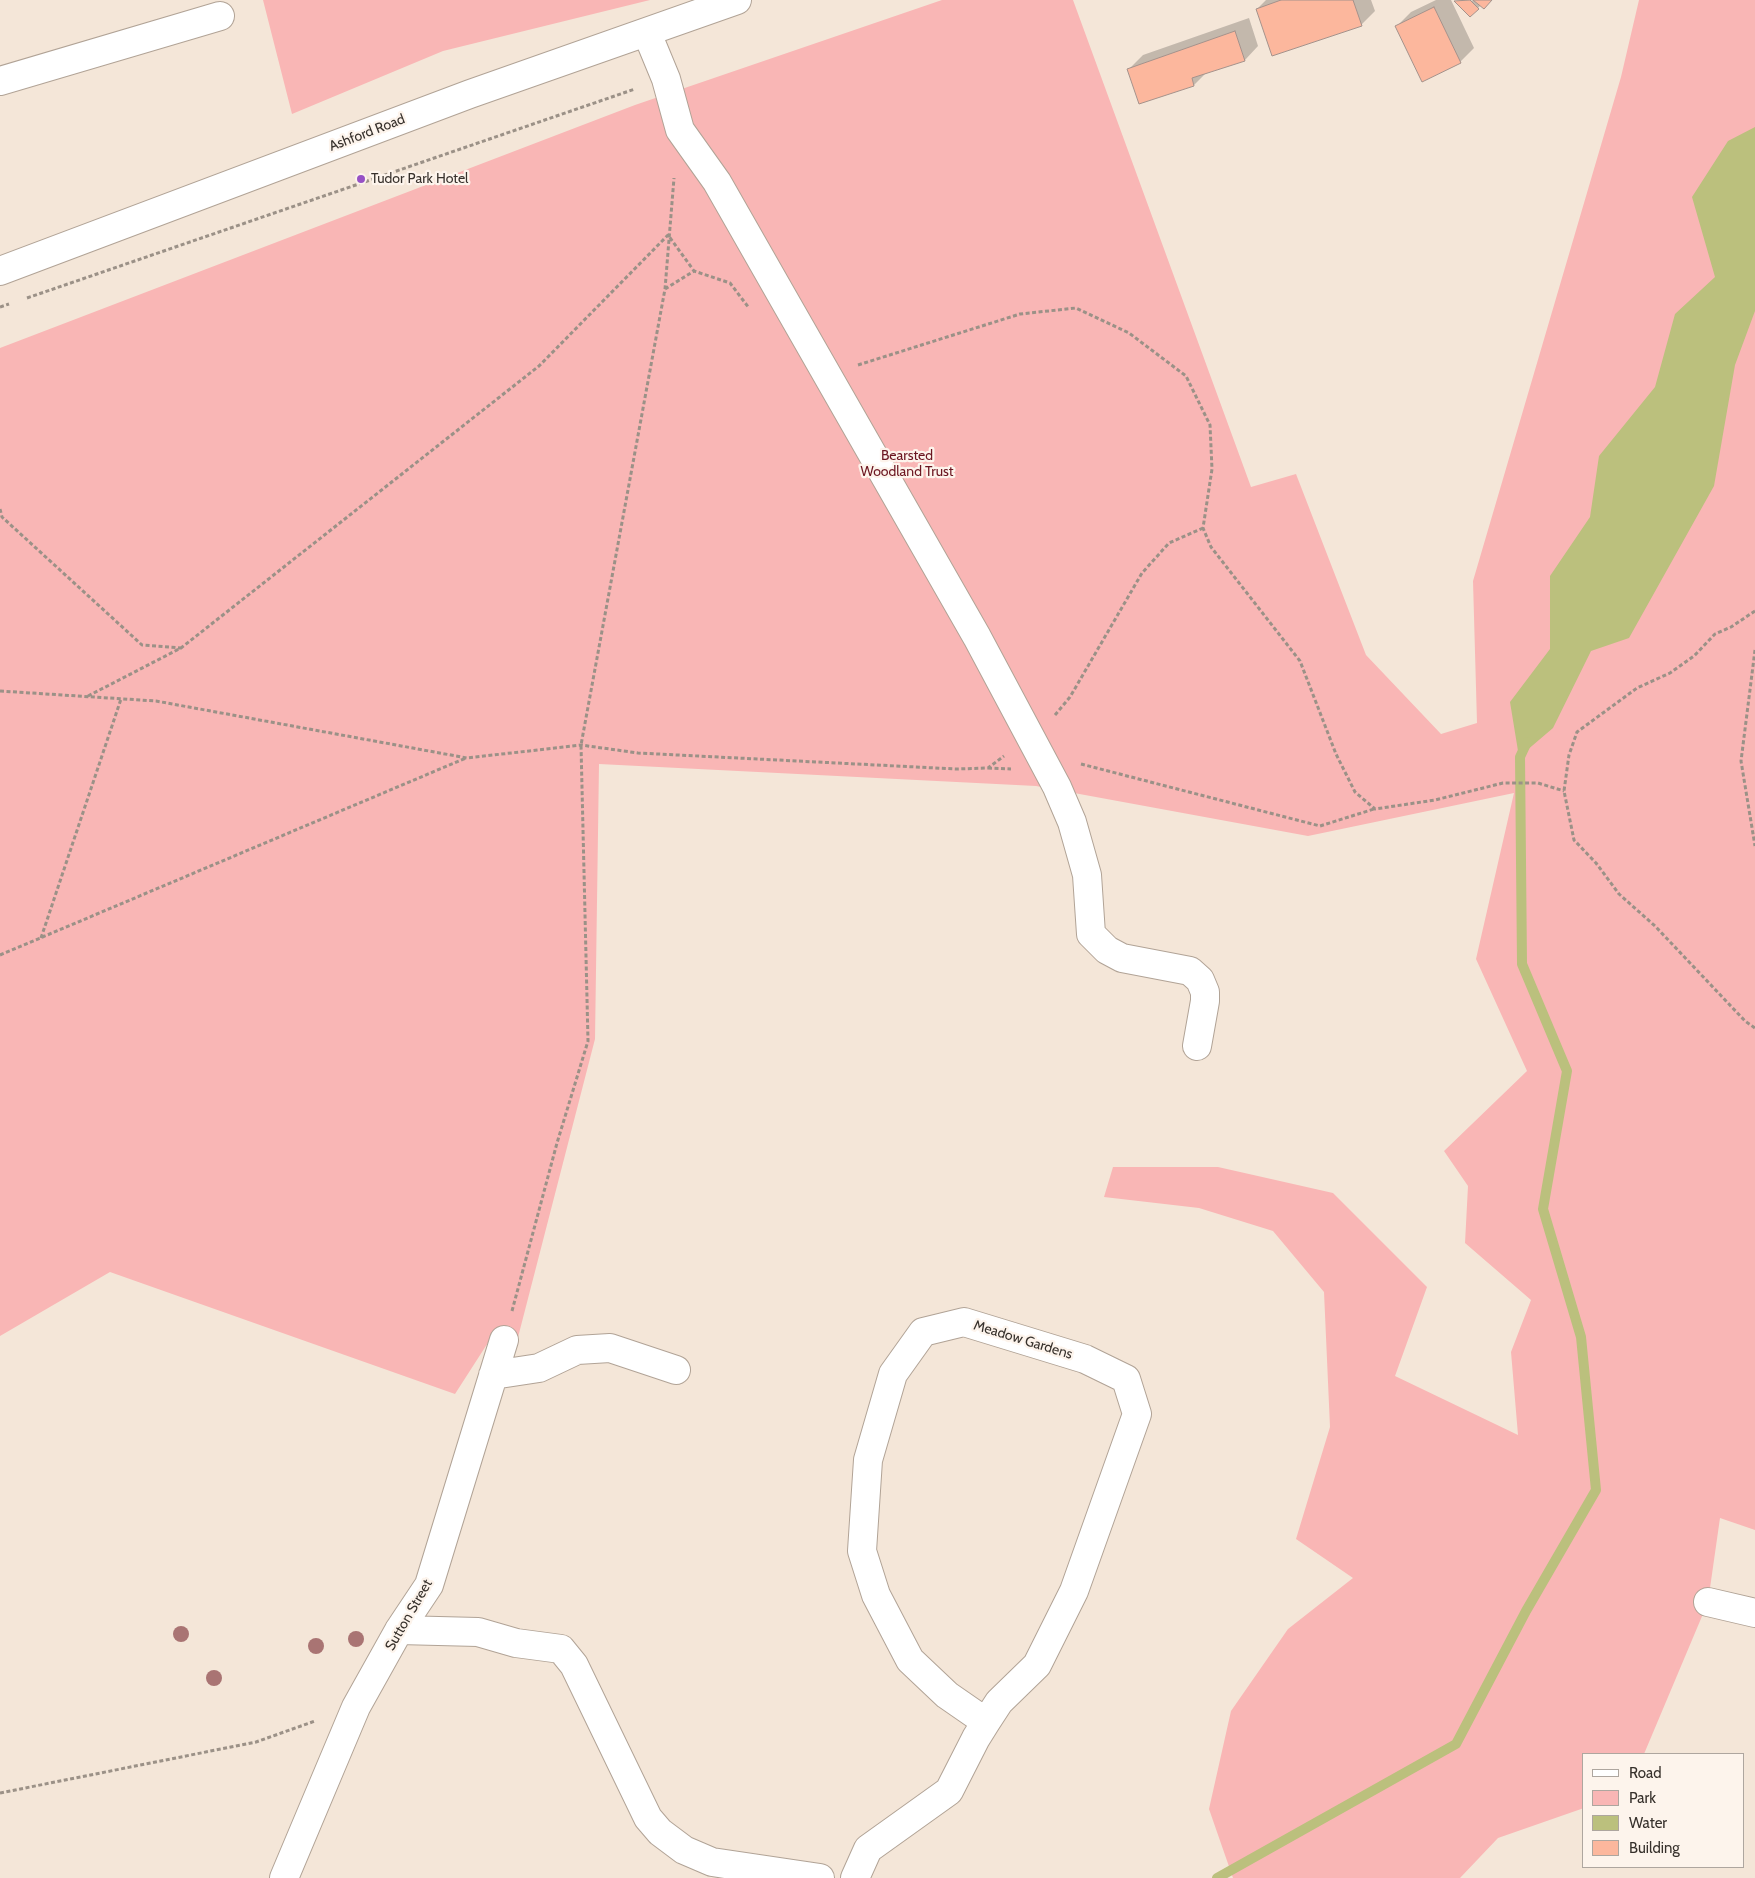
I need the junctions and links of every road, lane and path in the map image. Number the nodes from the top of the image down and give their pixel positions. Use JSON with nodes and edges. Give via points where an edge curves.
{"nodes":[{"id":1,"x":737,"y":0,"type":"edge"},
{"id":2,"x":220,"y":16,"type":"dead end"},
{"id":3,"x":647,"y":33,"type":"junction"},
{"id":4,"x":666,"y":80,"type":"junction"},
{"id":5,"x":0,"y":81,"type":"edge"},
{"id":6,"x":680,"y":130,"type":"junction"},
{"id":7,"x":668,"y":235,"type":"junction"},
{"id":8,"x":0,"y":271,"type":"edge"},
{"id":9,"x":694,"y":271,"type":"junction"},
{"id":10,"x":665,"y":290,"type":"junction"},
{"id":11,"x":0,"y":307,"type":"edge"},
{"id":12,"x":753,"y":313,"type":"dead end"},
{"id":13,"x":826,"y":373,"type":"junction"},
{"id":14,"x":0,"y":509,"type":"edge"},
{"id":15,"x":1,"y":517,"type":"edge"},
{"id":16,"x":1203,"y":528,"type":"junction"},
{"id":17,"x":1755,"y":611,"type":"edge"},
{"id":18,"x":181,"y":648,"type":"junction"},
{"id":19,"x":1755,"y":650,"type":"edge"},
{"id":20,"x":0,"y":691,"type":"edge"},
{"id":21,"x":87,"y":697,"type":"junction"},
{"id":22,"x":121,"y":699,"type":"junction"},
{"id":23,"x":1031,"y":737,"type":"junction"},
{"id":24,"x":581,"y":745,"type":"junction"},
{"id":25,"x":467,"y":758,"type":"junction"},
{"id":26,"x":1046,"y":767,"type":"junction"},
{"id":27,"x":988,"y":768,"type":"junction"},
{"id":28,"x":1564,"y":791,"type":"junction"},
{"id":29,"x":1375,"y":809,"type":"junction"},
{"id":30,"x":1755,"y":846,"type":"edge"},
{"id":31,"x":41,"y":938,"type":"junction"},
{"id":32,"x":0,"y":955,"type":"edge"},
{"id":33,"x":1755,"y":1028,"type":"edge"},
{"id":34,"x":1197,"y":1046,"type":"dead end"},
{"id":35,"x":504,"y":1340,"type":"joint"},
{"id":36,"x":676,"y":1370,"type":"dead end"},
{"id":37,"x":493,"y":1375,"type":"junction"},
{"id":38,"x":1708,"y":1602,"type":"dead end"},
{"id":39,"x":1755,"y":1613,"type":"edge"},
{"id":40,"x":399,"y":1630,"type":"junction"},
{"id":41,"x":356,"y":1707,"type":"junction"},
{"id":42,"x":986,"y":1722,"type":"junction"},
{"id":43,"x":0,"y":1793,"type":"edge"},
{"id":44,"x":284,"y":1878,"type":"edge"},
{"id":45,"x":820,"y":1878,"type":"edge"},
{"id":46,"x":855,"y":1878,"type":"edge"}],
"edges":[{"from":1,"to":3,"type":"street","name":"Ashford Road"},
{"from":2,"to":5,"type":"street"},
{"from":3,"to":4,"type":"street"},
{"from":3,"to":8,"type":"street","name":"Ashford Road","via":[[470,94]]},
{"from":4,"to":6,"type":"street"},
{"from":4,"to":11,"type":"path"},
{"from":6,"to":7,"type":"path"},
{"from":6,"to":13,"type":"street","via":[[716,182]]},
{"from":7,"to":9,"type":"path"},
{"from":7,"to":10,"type":"path"},
{"from":7,"to":18,"type":"path","via":[[539,366]]},
{"from":9,"to":10,"type":"path"},
{"from":9,"to":12,"type":"path","via":[[730,283]]},
{"from":10,"to":24,"type":"path"},
{"from":13,"to":16,"type":"path","via":[[884,358],[1020,314],[1076,308],[1129,333],[1186,376],[1210,425],[1212,469]]},
{"from":13,"to":23,"type":"street","via":[[978,637]]},
{"from":14,"to":15,"type":"path"},
{"from":15,"to":18,"type":"path","via":[[142,645]]},
{"from":16,"to":23,"type":"path","via":[[1169,543],[1142,573],[1070,697]]},
{"from":16,"to":29,"type":"path","via":[[1211,547],[1300,661],[1336,754],[1355,792]]},
{"from":17,"to":28,"type":"path","via":[[1715,634],[1694,656],[1670,673],[1637,688],[1577,732],[1569,755]]},
{"from":18,"to":21,"type":"path"},
{"from":19,"to":30,"type":"path","via":[[1741,761]]},
{"from":20,"to":21,"type":"path"},
{"from":21,"to":22,"type":"path"},
{"from":22,"to":25,"type":"path","via":[[156,701]]},
{"from":22,"to":31,"type":"path"},
{"from":23,"to":26,"type":"street"},
{"from":23,"to":27,"type":"path"},
{"from":24,"to":25,"type":"path"},
{"from":24,"to":27,"type":"path","via":[[667,754]]},
{"from":24,"to":35,"type":"path","via":[[588,1041],[556,1143]]},
{"from":25,"to":31,"type":"path"},
{"from":26,"to":27,"type":"path","via":[[1032,770]]},
{"from":26,"to":29,"type":"path","via":[[1070,761],[1320,826]]},
{"from":26,"to":34,"type":"street","via":[[1072,822],[1087,875],[1091,934],[1107,950],[1122,958],[1190,971],[1200,980],[1206,1001]]},
{"from":28,"to":29,"type":"path","via":[[1538,783],[1504,783],[1436,800]]},
{"from":28,"to":33,"type":"path","via":[[1574,840],[1619,894]]},
{"from":31,"to":32,"type":"path"},
{"from":35,"to":37,"type":"street","name":"Sutton Street"},
{"from":36,"to":37,"type":"street","via":[[610,1348],[577,1350],[539,1368]]},
{"from":37,"to":40,"type":"street","name":"Sutton Street","via":[[429,1585]]},
{"from":38,"to":39,"type":"street"},
{"from":40,"to":41,"type":"street","name":"Sutton Street"},
{"from":40,"to":45,"type":"street","via":[[478,1632],[516,1643],[561,1649],[574,1665],[648,1818],[660,1832],[684,1850],[712,1862]]},
{"from":41,"to":43,"type":"path","via":[[256,1742]]},
{"from":41,"to":44,"type":"street","name":"Sutton Street"},
{"from":42,"to":42,"type":"street","name":"Meadow Gardens","via":[[947,1695],[910,1660],[876,1595],[862,1551],[868,1460],[893,1374],[924,1332],[964,1322],[1085,1358],[1126,1379],[1137,1414],[1074,1591],[1037,1665],[999,1702]]},
{"from":42,"to":46,"type":"street","name":"Meadow Gardens","via":[[949,1791],[868,1849]]}]}
